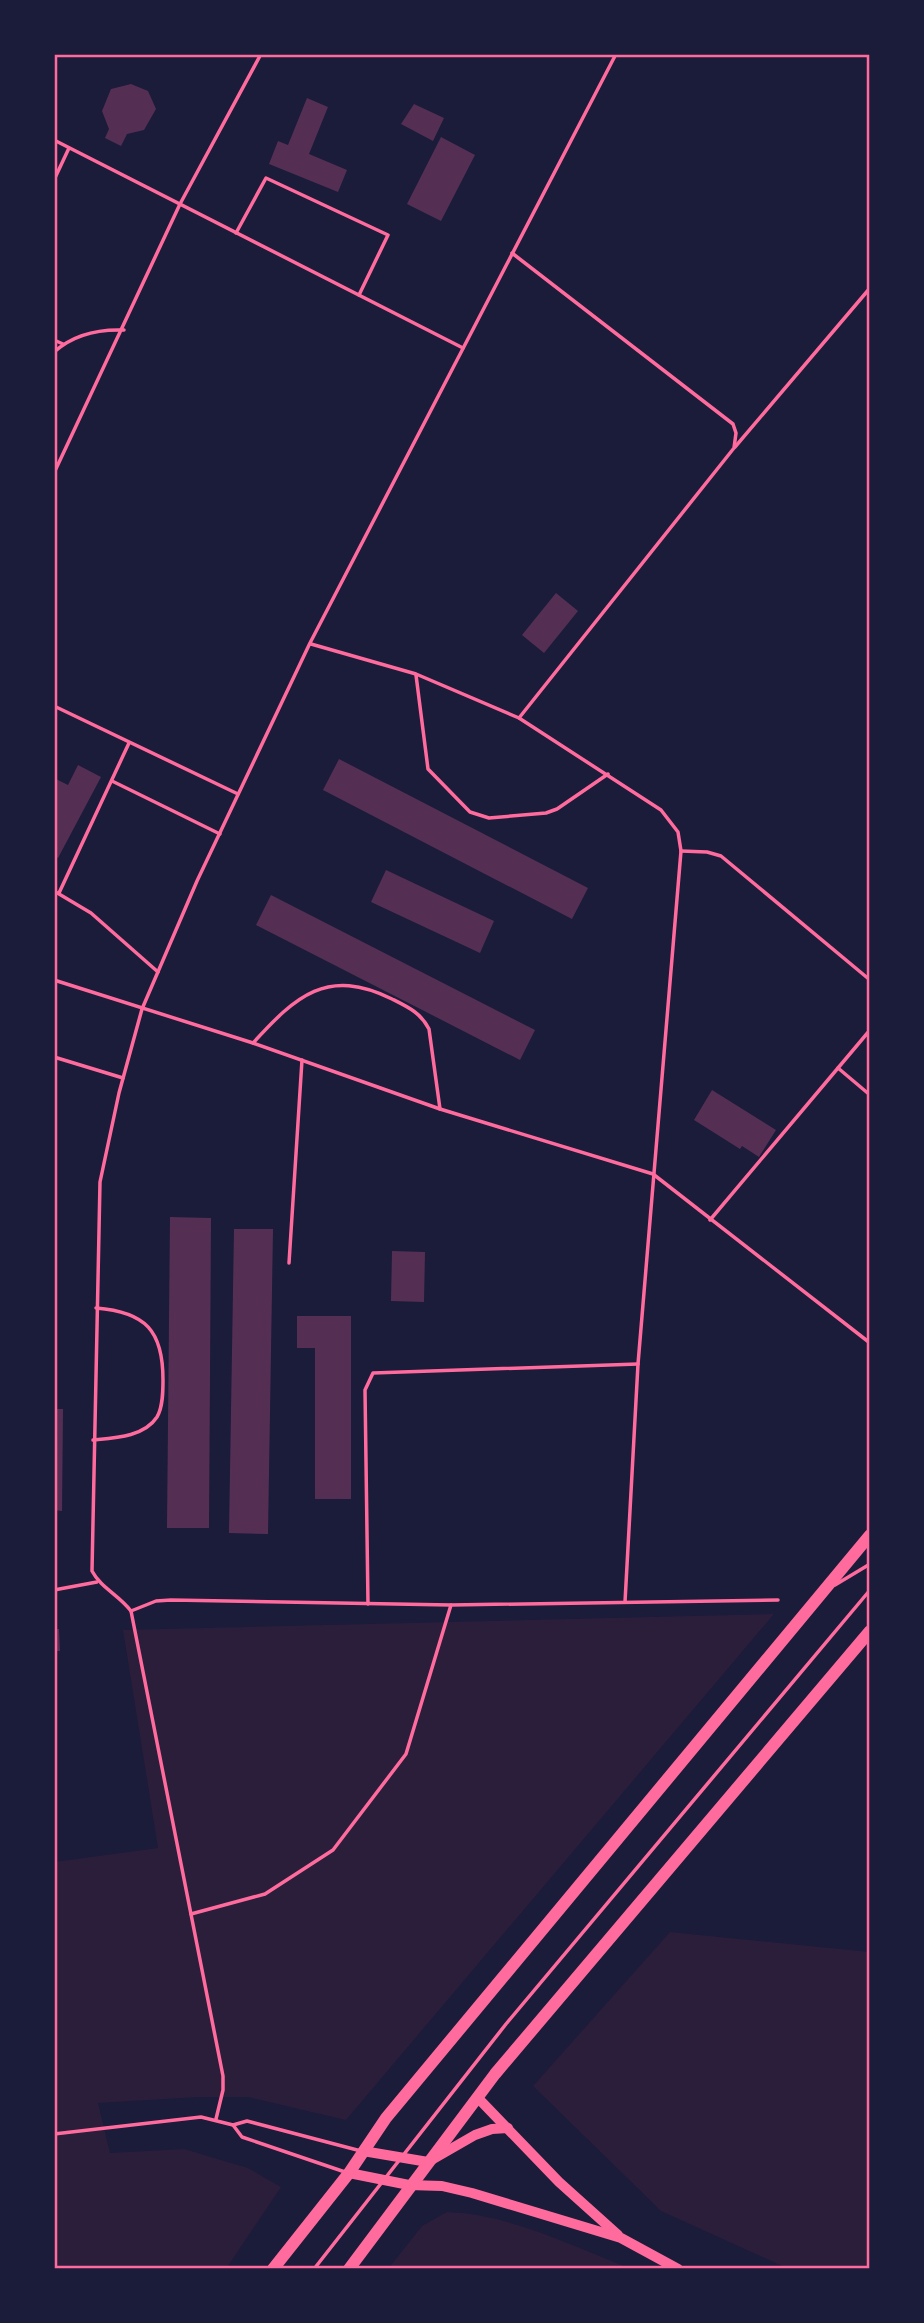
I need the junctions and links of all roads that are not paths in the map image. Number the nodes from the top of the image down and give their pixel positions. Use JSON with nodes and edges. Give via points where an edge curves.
{"nodes":[{"id":1,"x":261,"y":54,"type":"edge"},
{"id":2,"x":616,"y":54,"type":"edge"},
{"id":3,"x":54,"y":140,"type":"edge"},
{"id":4,"x":69,"y":148,"type":"junction"},
{"id":5,"x":54,"y":180,"type":"edge"},
{"id":6,"x":180,"y":204,"type":"junction"},
{"id":7,"x":236,"y":233,"type":"junction"},
{"id":8,"x":512,"y":253,"type":"junction"},
{"id":9,"x":870,"y":288,"type":"edge"},
{"id":10,"x":359,"y":295,"type":"junction"},
{"id":11,"x":124,"y":330,"type":"junction"},
{"id":12,"x":54,"y":340,"type":"edge"},
{"id":13,"x":63,"y":344,"type":"junction"},
{"id":14,"x":463,"y":348,"type":"junction"},
{"id":15,"x":54,"y":352,"type":"edge"},
{"id":16,"x":734,"y":448,"type":"junction"},
{"id":17,"x":54,"y":473,"type":"edge"},
{"id":18,"x":310,"y":643,"type":"junction"},
{"id":19,"x":416,"y":674,"type":"junction"},
{"id":20,"x":54,"y":706,"type":"edge"},
{"id":21,"x":519,"y":718,"type":"junction"},
{"id":22,"x":130,"y":742,"type":"junction"},
{"id":23,"x":608,"y":774,"type":"junction"},
{"id":24,"x":111,"y":781,"type":"junction"},
{"id":25,"x":238,"y":794,"type":"junction"},
{"id":26,"x":219,"y":834,"type":"junction"},
{"id":27,"x":681,"y":851,"type":"junction"},
{"id":28,"x":54,"y":891,"type":"edge"},
{"id":29,"x":60,"y":893,"type":"junction"},
{"id":30,"x":158,"y":972,"type":"junction"},
{"id":31,"x":54,"y":980,"type":"edge"},
{"id":32,"x":870,"y":980,"type":"edge"},
{"id":33,"x":142,"y":1009,"type":"junction"},
{"id":34,"x":870,"y":1030,"type":"edge"},
{"id":35,"x":253,"y":1043,"type":"junction"},
{"id":36,"x":54,"y":1057,"type":"edge"},
{"id":37,"x":302,"y":1060,"type":"junction"},
{"id":38,"x":838,"y":1068,"type":"junction"},
{"id":39,"x":123,"y":1078,"type":"junction"},
{"id":40,"x":870,"y":1095,"type":"edge"},
{"id":41,"x":440,"y":1109,"type":"junction"},
{"id":42,"x":653,"y":1174,"type":"junction"},
{"id":43,"x":710,"y":1220,"type":"junction"},
{"id":44,"x":289,"y":1263,"type":"dead end"},
{"id":45,"x":96,"y":1308,"type":"junction"},
{"id":46,"x":870,"y":1343,"type":"edge"},
{"id":47,"x":638,"y":1364,"type":"junction"},
{"id":48,"x":93,"y":1440,"type":"junction"},
{"id":49,"x":870,"y":1535,"type":"edge"},
{"id":50,"x":870,"y":1564,"type":"edge"},
{"id":51,"x":97,"y":1582,"type":"junction"},
{"id":52,"x":54,"y":1590,"type":"edge"},
{"id":53,"x":870,"y":1590,"type":"edge"},
{"id":54,"x":821,"y":1593,"type":"junction"},
{"id":55,"x":778,"y":1600,"type":"dead end"},
{"id":56,"x":625,"y":1602,"type":"junction"},
{"id":57,"x":368,"y":1604,"type":"junction"},
{"id":58,"x":451,"y":1605,"type":"junction"},
{"id":59,"x":131,"y":1611,"type":"junction"},
{"id":60,"x":870,"y":1631,"type":"edge"},
{"id":61,"x":191,"y":1914,"type":"junction"},
{"id":62,"x":478,"y":2098,"type":"junction"},
{"id":63,"x":216,"y":2119,"type":"junction"},
{"id":64,"x":233,"y":2124,"type":"junction"},
{"id":65,"x":508,"y":2128,"type":"junction"},
{"id":66,"x":54,"y":2134,"type":"edge"},
{"id":67,"x":363,"y":2151,"type":"junction"},
{"id":68,"x":403,"y":2158,"type":"junction"},
{"id":69,"x":428,"y":2162,"type":"junction"},
{"id":70,"x":349,"y":2173,"type":"junction"},
{"id":71,"x":386,"y":2181,"type":"junction"},
{"id":72,"x":409,"y":2185,"type":"junction"},
{"id":73,"x":621,"y":2238,"type":"junction"},
{"id":74,"x":273,"y":2269,"type":"edge"},
{"id":75,"x":314,"y":2269,"type":"edge"},
{"id":76,"x":349,"y":2269,"type":"edge"},
{"id":77,"x":678,"y":2269,"type":"edge"}],
"edges":[{"from":1,"to":6,"type":"lane"},
{"from":2,"to":8,"type":"lane"},
{"from":3,"to":4,"type":"lane"},
{"from":4,"to":5,"type":"lane"},
{"from":4,"to":6,"type":"lane"},
{"from":6,"to":7,"type":"lane"},
{"from":6,"to":11,"type":"lane"},
{"from":7,"to":10,"type":"lane"},
{"from":7,"to":10,"type":"lane","via":[[267,178],[388,235]]},
{"from":8,"to":14,"type":"lane"},
{"from":8,"to":16,"type":"lane","via":[[733,424]]},
{"from":9,"to":16,"type":"lane"},
{"from":10,"to":14,"type":"lane"},
{"from":11,"to":13,"type":"lane","via":[[101,330]]},
{"from":11,"to":17,"type":"lane"},
{"from":12,"to":13,"type":"lane"},
{"from":13,"to":15,"type":"lane"},
{"from":14,"to":18,"type":"lane"},
{"from":16,"to":21,"type":"lane"},
{"from":18,"to":19,"type":"lane"},
{"from":18,"to":25,"type":"lane"},
{"from":19,"to":21,"type":"lane"},
{"from":19,"to":23,"type":"lane","via":[[428,769],[470,813],[489,818],[546,813]]},
{"from":20,"to":22,"type":"lane"},
{"from":21,"to":23,"type":"lane"},
{"from":22,"to":24,"type":"lane"},
{"from":22,"to":25,"type":"lane"},
{"from":23,"to":27,"type":"lane","via":[[671,820]]},
{"from":24,"to":26,"type":"lane"},
{"from":24,"to":29,"type":"lane"},
{"from":25,"to":26,"type":"lane"},
{"from":26,"to":30,"type":"lane"},
{"from":27,"to":32,"type":"lane","via":[[721,856]]},
{"from":27,"to":42,"type":"lane"},
{"from":28,"to":29,"type":"lane"},
{"from":29,"to":30,"type":"lane","via":[[91,913]]},
{"from":30,"to":33,"type":"lane"},
{"from":31,"to":33,"type":"lane"},
{"from":33,"to":35,"type":"lane"},
{"from":33,"to":39,"type":"lane"},
{"from":34,"to":38,"type":"lane"},
{"from":35,"to":37,"type":"lane"},
{"from":35,"to":41,"type":"lane","via":[[288,1005],[327,985],[352,985],[380,993],[424,1019]]},
{"from":36,"to":39,"type":"lane"},
{"from":37,"to":41,"type":"lane"},
{"from":37,"to":44,"type":"lane"},
{"from":38,"to":40,"type":"lane"},
{"from":38,"to":43,"type":"lane"},
{"from":39,"to":45,"type":"lane","via":[[100,1182]]},
{"from":41,"to":42,"type":"lane"},
{"from":42,"to":43,"type":"lane"},
{"from":42,"to":47,"type":"lane"},
{"from":43,"to":46,"type":"lane"},
{"from":45,"to":48,"type":"lane"},
{"from":45,"to":48,"type":"lane","via":[[116,1310],[145,1323],[163,1349],[163,1393],[156,1418],[131,1435]]},
{"from":47,"to":56,"type":"lane"},
{"from":47,"to":57,"type":"lane","via":[[373,1373],[365,1390]]},
{"from":48,"to":51,"type":"lane","via":[[90,1557]]},
{"from":49,"to":54,"type":"main road"},
{"from":50,"to":54,"type":"lane"},
{"from":51,"to":52,"type":"lane"},
{"from":51,"to":59,"type":"lane"},
{"from":53,"to":68,"type":"lane","via":[[506,2024]]},
{"from":54,"to":67,"type":"main road"},
{"from":55,"to":56,"type":"lane"},
{"from":56,"to":58,"type":"lane"},
{"from":57,"to":58,"type":"lane"},
{"from":57,"to":59,"type":"lane","via":[[172,1600]]},
{"from":58,"to":61,"type":"lane","via":[[406,1754],[333,1850],[265,1894]]},
{"from":59,"to":61,"type":"lane"},
{"from":60,"to":62,"type":"main road"},
{"from":61,"to":63,"type":"lane","via":[[223,2076]]},
{"from":62,"to":65,"type":"street"},
{"from":62,"to":69,"type":"main road"},
{"from":63,"to":64,"type":"lane"},
{"from":63,"to":66,"type":"lane","via":[[175,2119]]},
{"from":64,"to":67,"type":"lane","via":[[247,2121]]},
{"from":64,"to":70,"type":"lane","via":[[242,2137]]},
{"from":65,"to":69,"type":"street","via":[[475,2135]]},
{"from":65,"to":73,"type":"street"},
{"from":67,"to":68,"type":"street"},
{"from":67,"to":70,"type":"main road"},
{"from":68,"to":69,"type":"street"},
{"from":68,"to":71,"type":"lane"},
{"from":69,"to":72,"type":"main road"},
{"from":70,"to":71,"type":"street"},
{"from":70,"to":74,"type":"main road"},
{"from":71,"to":72,"type":"street"},
{"from":71,"to":75,"type":"lane"},
{"from":72,"to":73,"type":"street","via":[[472,2193]]},
{"from":72,"to":76,"type":"main road"},
{"from":73,"to":77,"type":"street"}]}
